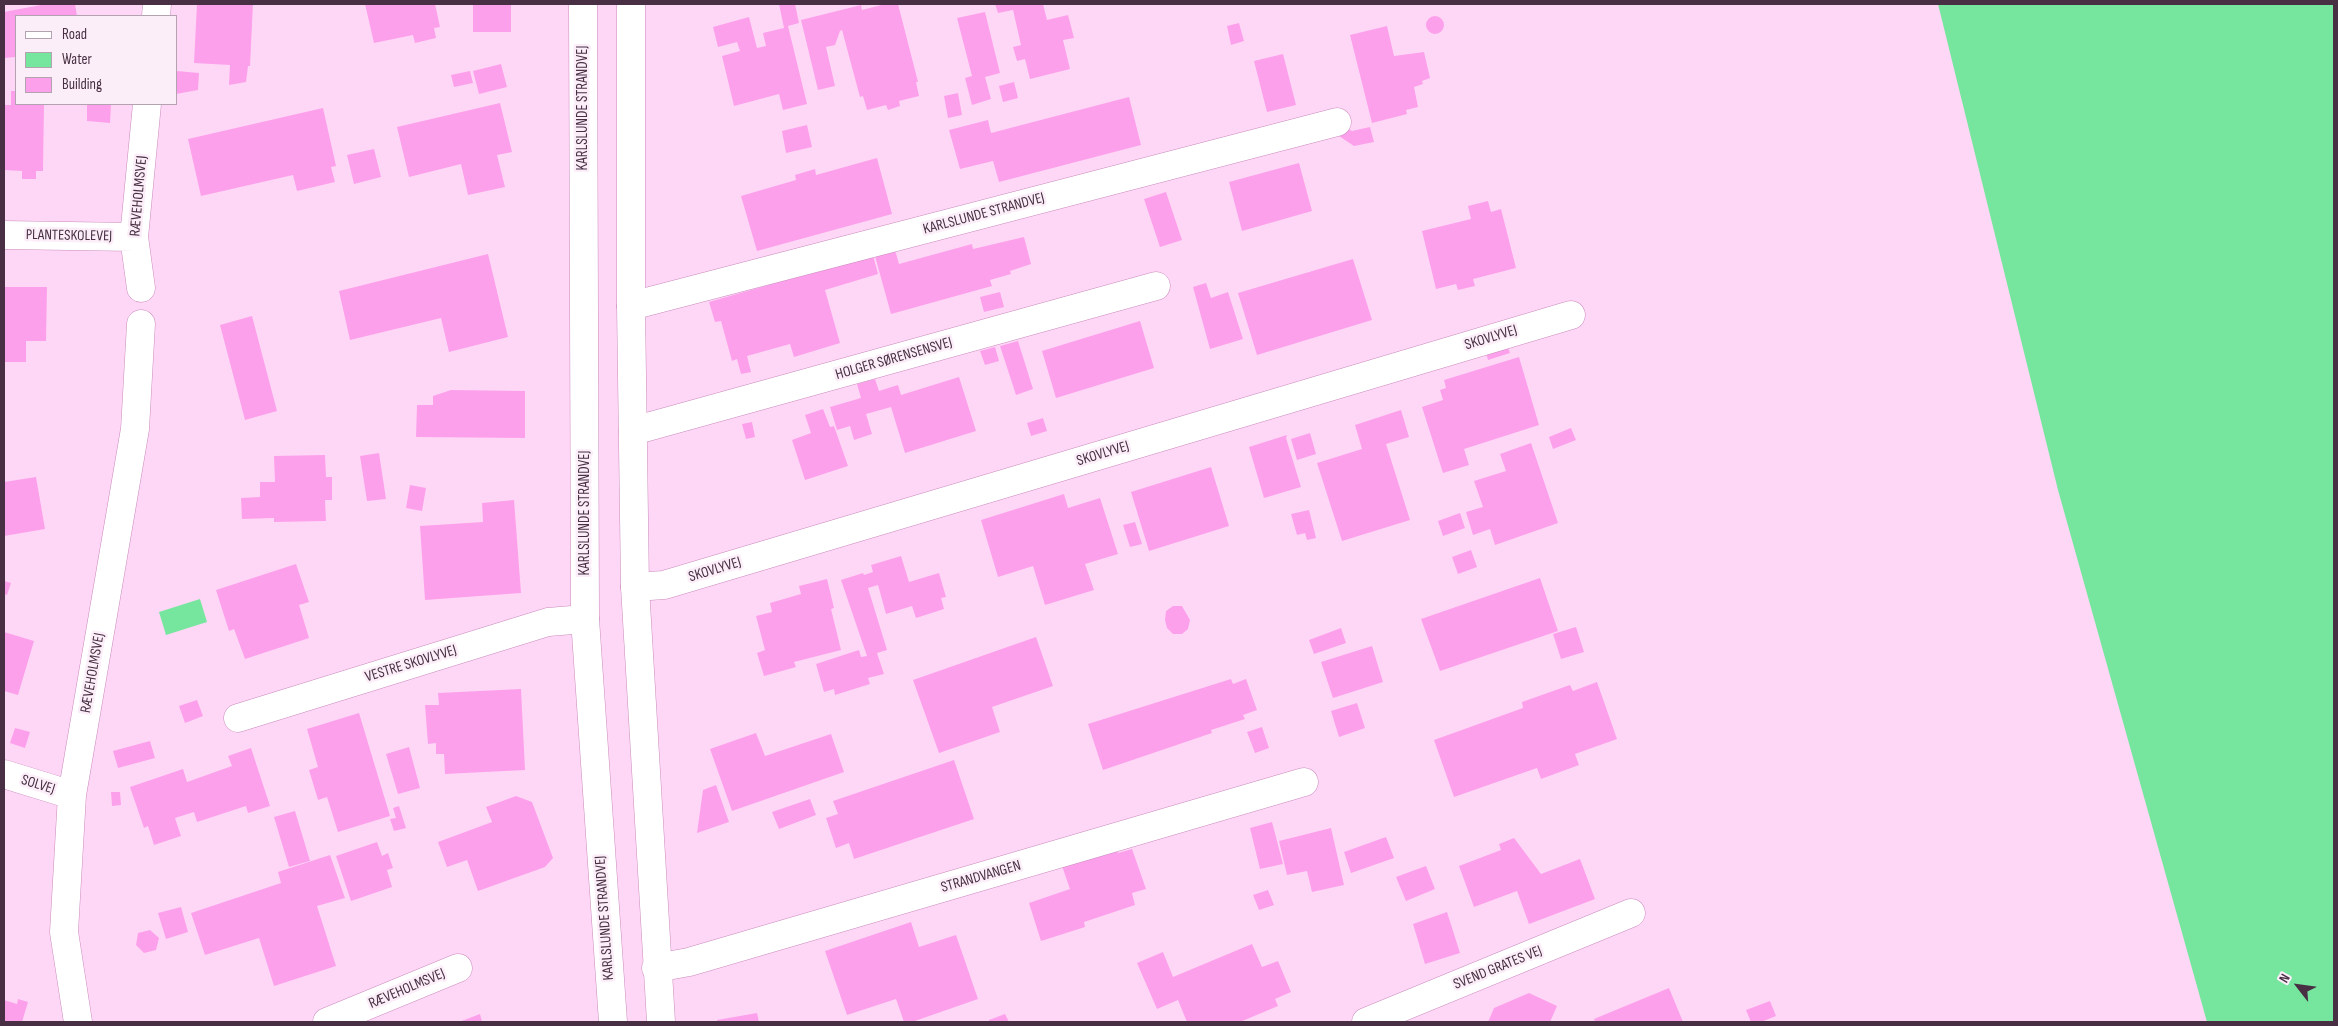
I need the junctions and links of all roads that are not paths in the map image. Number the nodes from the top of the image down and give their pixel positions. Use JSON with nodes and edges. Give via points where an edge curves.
{"nodes":[{"id":1,"x":583,"y":4,"type":"edge"},
{"id":2,"x":634,"y":4,"type":"edge"},
{"id":3,"x":147,"y":105,"type":"edge"},
{"id":4,"x":1337,"y":122,"type":"dead end"},
{"id":5,"x":4,"y":235,"type":"edge"},
{"id":6,"x":134,"y":237,"type":"junction"},
{"id":7,"x":1156,"y":286,"type":"dead end"},
{"id":8,"x":141,"y":288,"type":"dead end"},
{"id":9,"x":631,"y":306,"type":"junction"},
{"id":10,"x":1571,"y":315,"type":"dead end"},
{"id":11,"x":140,"y":324,"type":"dead end"},
{"id":12,"x":632,"y":431,"type":"junction"},
{"id":13,"x":635,"y":587,"type":"junction"},
{"id":14,"x":585,"y":619,"type":"junction"},
{"id":15,"x":238,"y":718,"type":"dead end"},
{"id":16,"x":4,"y":774,"type":"edge"},
{"id":17,"x":1304,"y":782,"type":"dead end"},
{"id":18,"x":72,"y":795,"type":"junction"},
{"id":19,"x":1630,"y":913,"type":"dead end"},
{"id":20,"x":458,"y":968,"type":"dead end"},
{"id":21,"x":656,"y":968,"type":"junction"},
{"id":22,"x":78,"y":1022,"type":"edge"},
{"id":23,"x":327,"y":1022,"type":"edge"},
{"id":24,"x":613,"y":1022,"type":"edge"},
{"id":25,"x":661,"y":1022,"type":"edge"},
{"id":26,"x":1366,"y":1022,"type":"edge"}],
"edges":[{"from":1,"to":14,"type":"street","name":"KARLSLUNDE STRANDVEJ"},
{"from":2,"to":9,"type":"street"},
{"from":3,"to":6,"type":"street","name":"RÆVEHOLMSVEJ"},
{"from":4,"to":9,"type":"street","name":"KARLSLUNDE STRANDVEJ"},
{"from":5,"to":6,"type":"street","name":"PLANTESKOLEVEJ"},
{"from":6,"to":8,"type":"street","name":"RÆVEHOLMSVEJ"},
{"from":7,"to":12,"type":"street","name":"HOLGER SØRENSENSVEJ"},
{"from":9,"to":12,"type":"street"},
{"from":10,"to":13,"type":"street","name":"SKOVLYVEJ","via":[[664,585]]},
{"from":11,"to":18,"type":"street","name":"RÆVEHOLMSVEJ","via":[[135,429]]},
{"from":12,"to":13,"type":"street"},
{"from":13,"to":21,"type":"street"},
{"from":14,"to":15,"type":"street","name":"VESTRE SKOVLYVEJ","via":[[548,622]]},
{"from":14,"to":24,"type":"street","name":"KARLSLUNDE STRANDVEJ"},
{"from":16,"to":18,"type":"street","name":"SOLVEJ"},
{"from":17,"to":21,"type":"street","name":"STRANDVANGEN","via":[[689,962]]},
{"from":18,"to":22,"type":"street","name":"RÆVEHOLMSVEJ","via":[[64,932]]},
{"from":19,"to":26,"type":"street","name":"SVEND GRATES VEJ"},
{"from":20,"to":23,"type":"street","name":"RÆVEHOLMSVEJ"},
{"from":21,"to":25,"type":"street"}]}
